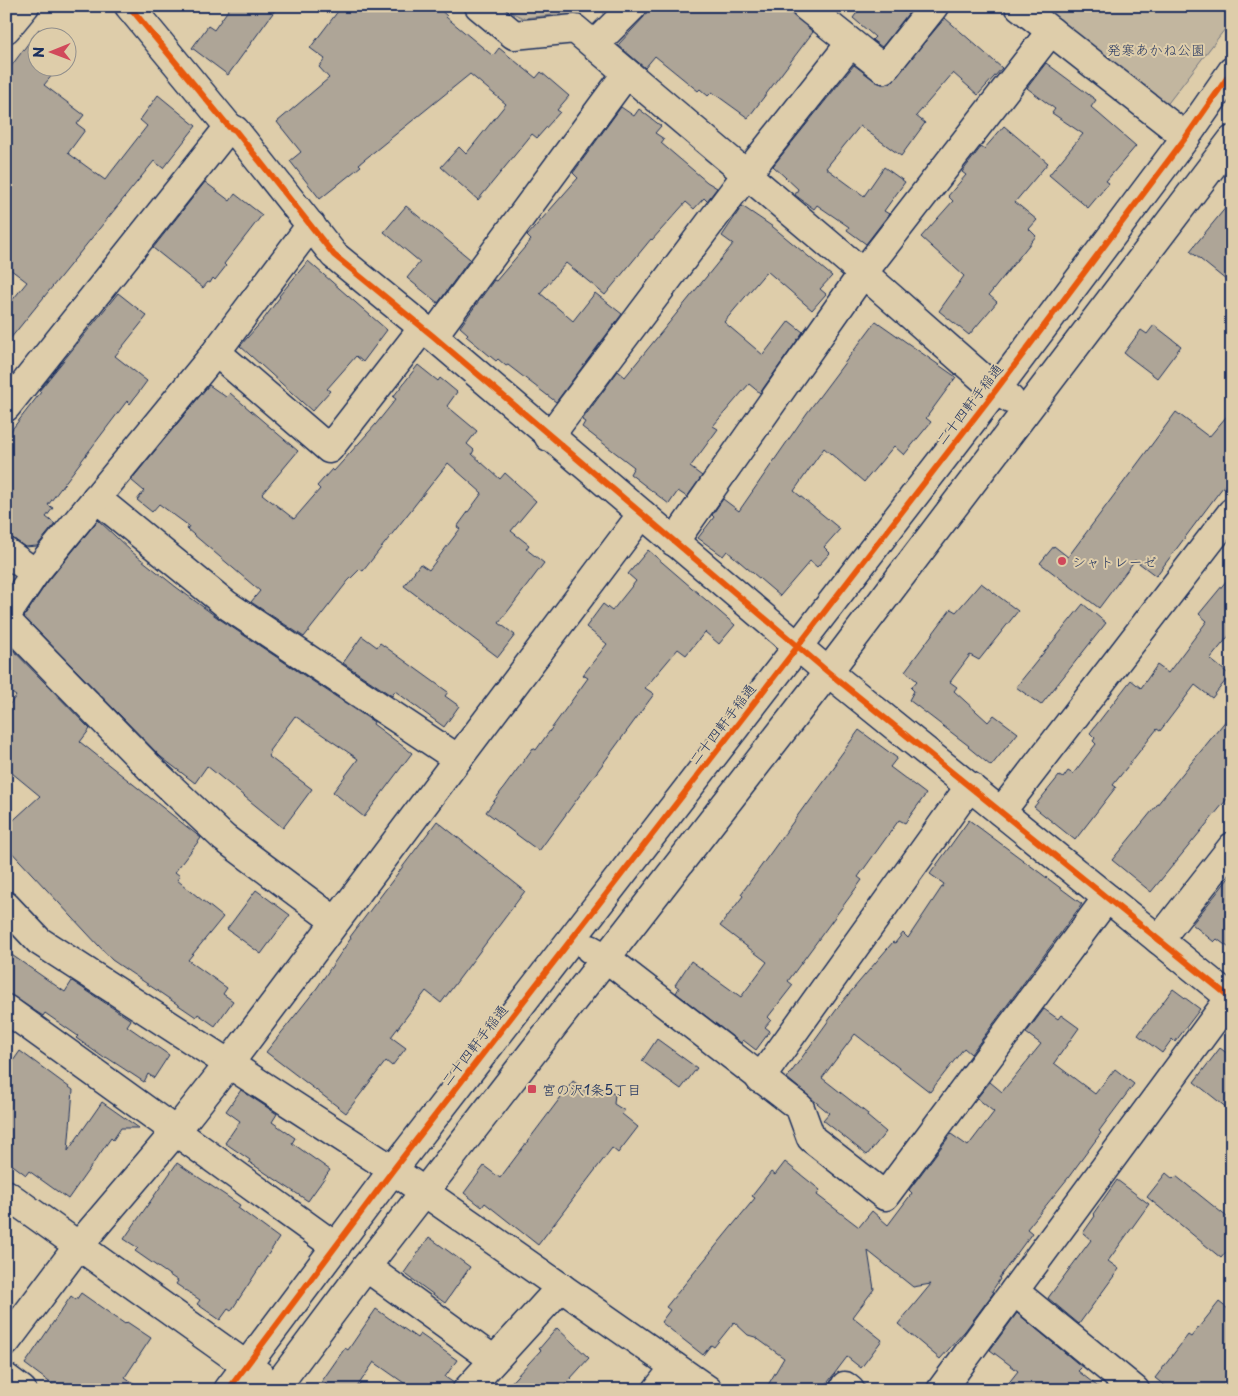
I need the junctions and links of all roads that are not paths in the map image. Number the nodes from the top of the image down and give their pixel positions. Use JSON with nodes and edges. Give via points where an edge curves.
{"nodes":[{"id":1,"x":25,"y":6,"type":"edge"},
{"id":2,"x":130,"y":6,"type":"edge"},
{"id":3,"x":479,"y":6,"type":"edge"},
{"id":4,"x":633,"y":6,"type":"edge"},
{"id":5,"x":805,"y":6,"type":"edge"},
{"id":6,"x":934,"y":6,"type":"edge"},
{"id":7,"x":1019,"y":6,"type":"edge"},
{"id":8,"x":6,"y":29,"type":"edge"},
{"id":9,"x":1050,"y":31,"type":"junction"},
{"id":10,"x":595,"y":44,"type":"junction"},
{"id":11,"x":850,"y":44,"type":"junction"},
{"id":12,"x":1232,"y":71,"type":"edge"},
{"id":13,"x":626,"y":74,"type":"junction"},
{"id":14,"x":229,"y":126,"type":"junction"},
{"id":15,"x":1186,"y":137,"type":"junction"},
{"id":16,"x":1232,"y":140,"type":"edge"},
{"id":17,"x":746,"y":175,"type":"junction"},
{"id":18,"x":312,"y":225,"type":"junction"},
{"id":19,"x":863,"y":273,"type":"junction"},
{"id":20,"x":428,"y":332,"type":"junction"},
{"id":21,"x":216,"y":352,"type":"junction"},
{"id":22,"x":996,"y":390,"type":"junction"},
{"id":23,"x":6,"y":407,"type":"edge"},
{"id":24,"x":1028,"y":410,"type":"junction"},
{"id":25,"x":549,"y":437,"type":"junction"},
{"id":26,"x":96,"y":498,"type":"junction"},
{"id":27,"x":1232,"y":512,"type":"edge"},
{"id":28,"x":642,"y":514,"type":"junction"},
{"id":29,"x":674,"y":542,"type":"junction"},
{"id":30,"x":6,"y":552,"type":"edge"},
{"id":31,"x":35,"y":573,"type":"junction"},
{"id":32,"x":6,"y":616,"type":"edge"},
{"id":33,"x":6,"y":620,"type":"edge"},
{"id":34,"x":798,"y":646,"type":"junction"},
{"id":35,"x":828,"y":672,"type":"junction"},
{"id":36,"x":458,"y":759,"type":"junction"},
{"id":37,"x":970,"y":786,"type":"junction"},
{"id":38,"x":1001,"y":812,"type":"junction"},
{"id":39,"x":1232,"y":847,"type":"edge"},
{"id":40,"x":1107,"y":898,"type":"junction"},
{"id":41,"x":6,"y":906,"type":"edge"},
{"id":42,"x":335,"y":922,"type":"junction"},
{"id":43,"x":571,"y":939,"type":"junction"},
{"id":44,"x":1159,"y":940,"type":"junction"},
{"id":45,"x":606,"y":958,"type":"junction"},
{"id":46,"x":1231,"y":999,"type":"edge"},
{"id":47,"x":6,"y":1009,"type":"edge"},
{"id":48,"x":228,"y":1064,"type":"junction"},
{"id":49,"x":760,"y":1079,"type":"junction"},
{"id":50,"x":176,"y":1131,"type":"junction"},
{"id":51,"x":393,"y":1170,"type":"junction"},
{"id":52,"x":424,"y":1192,"type":"junction"},
{"id":53,"x":6,"y":1194,"type":"edge"},
{"id":54,"x":79,"y":1245,"type":"junction"},
{"id":55,"x":336,"y":1247,"type":"junction"},
{"id":56,"x":366,"y":1267,"type":"junction"},
{"id":57,"x":562,"y":1287,"type":"junction"},
{"id":58,"x":1014,"y":1290,"type":"junction"},
{"id":59,"x":6,"y":1342,"type":"edge"},
{"id":60,"x":494,"y":1360,"type":"junction"},
{"id":61,"x":246,"y":1367,"type":"junction"},
{"id":62,"x":676,"y":1367,"type":"junction"},
{"id":63,"x":6,"y":1378,"type":"edge"},
{"id":64,"x":1126,"y":1387,"type":"edge"},
{"id":65,"x":277,"y":1389,"type":"edge"},
{"id":66,"x":22,"y":1390,"type":"edge"},
{"id":67,"x":228,"y":1390,"type":"edge"},
{"id":68,"x":467,"y":1390,"type":"edge"},
{"id":69,"x":657,"y":1390,"type":"edge"},
{"id":70,"x":708,"y":1390,"type":"edge"},
{"id":71,"x":941,"y":1390,"type":"edge"}],
"edges":[{"from":1,"to":8,"type":"street"},
{"from":2,"to":14,"type":"street"},
{"from":3,"to":10,"type":"street","via":[[514,35],[575,29]]},
{"from":4,"to":10,"type":"street"},
{"from":5,"to":11,"type":"street"},
{"from":6,"to":11,"type":"street","via":[[884,69]]},
{"from":7,"to":9,"type":"street"},
{"from":9,"to":15,"type":"street"},
{"from":9,"to":19,"type":"street"},
{"from":10,"to":13,"type":"street"},
{"from":11,"to":17,"type":"street"},
{"from":12,"to":15,"type":"street","name":"二十四軒手稲通"},
{"from":13,"to":17,"type":"street"},
{"from":13,"to":20,"type":"street"},
{"from":14,"to":18,"type":"street"},
{"from":14,"to":23,"type":"street"},
{"from":15,"to":22,"type":"street","name":"二十四軒手稲通"},
{"from":16,"to":24,"type":"street"},
{"from":17,"to":19,"type":"street"},
{"from":17,"to":25,"type":"street"},
{"from":18,"to":20,"type":"street","via":[[334,255]]},
{"from":18,"to":21,"type":"street"},
{"from":19,"to":22,"type":"street"},
{"from":19,"to":29,"type":"street"},
{"from":20,"to":21,"type":"street","via":[[329,449]]},
{"from":20,"to":25,"type":"street"},
{"from":21,"to":26,"type":"street"},
{"from":22,"to":24,"type":"street"},
{"from":22,"to":34,"type":"street","name":"二十四軒手稲通"},
{"from":24,"to":35,"type":"street"},
{"from":25,"to":28,"type":"street"},
{"from":26,"to":31,"type":"street"},
{"from":26,"to":36,"type":"street","via":[[227,604]]},
{"from":27,"to":38,"type":"street"},
{"from":28,"to":29,"type":"street"},
{"from":28,"to":36,"type":"street"},
{"from":29,"to":34,"type":"street"},
{"from":30,"to":31,"type":"street"},
{"from":31,"to":32,"type":"street"},
{"from":33,"to":42,"type":"street","via":[[150,768],[224,838]]},
{"from":34,"to":35,"type":"street"},
{"from":34,"to":43,"type":"street","name":"二十四軒手稲通"},
{"from":35,"to":37,"type":"street"},
{"from":35,"to":45,"type":"street"},
{"from":36,"to":42,"type":"street"},
{"from":37,"to":38,"type":"street"},
{"from":37,"to":49,"type":"street"},
{"from":38,"to":40,"type":"street"},
{"from":39,"to":44,"type":"street"},
{"from":40,"to":44,"type":"street"},
{"from":40,"to":49,"type":"street","via":[[884,1196],[811,1138],[800,1108]]},
{"from":41,"to":48,"type":"street","via":[[39,941]]},
{"from":42,"to":48,"type":"street"},
{"from":43,"to":45,"type":"street"},
{"from":43,"to":51,"type":"street","name":"二十四軒手稲通"},
{"from":44,"to":46,"type":"street"},
{"from":45,"to":49,"type":"street"},
{"from":45,"to":52,"type":"street"},
{"from":46,"to":58,"type":"street"},
{"from":47,"to":50,"type":"street"},
{"from":48,"to":50,"type":"street"},
{"from":48,"to":51,"type":"street"},
{"from":50,"to":54,"type":"street"},
{"from":50,"to":55,"type":"street"},
{"from":51,"to":52,"type":"street"},
{"from":51,"to":55,"type":"street","name":"二十四軒手稲通"},
{"from":52,"to":56,"type":"street"},
{"from":52,"to":57,"type":"street"},
{"from":53,"to":54,"type":"street"},
{"from":54,"to":59,"type":"street"},
{"from":54,"to":61,"type":"street"},
{"from":55,"to":61,"type":"street","name":"二十四軒手稲通"},
{"from":56,"to":60,"type":"street"},
{"from":56,"to":65,"type":"street"},
{"from":57,"to":60,"type":"street"},
{"from":57,"to":62,"type":"street"},
{"from":58,"to":64,"type":"street"},
{"from":58,"to":71,"type":"street"},
{"from":60,"to":68,"type":"street"},
{"from":61,"to":65,"type":"street"},
{"from":61,"to":67,"type":"street","name":"二十四軒手稲通"},
{"from":62,"to":69,"type":"street"},
{"from":62,"to":70,"type":"street"},
{"from":63,"to":66,"type":"street"}]}
